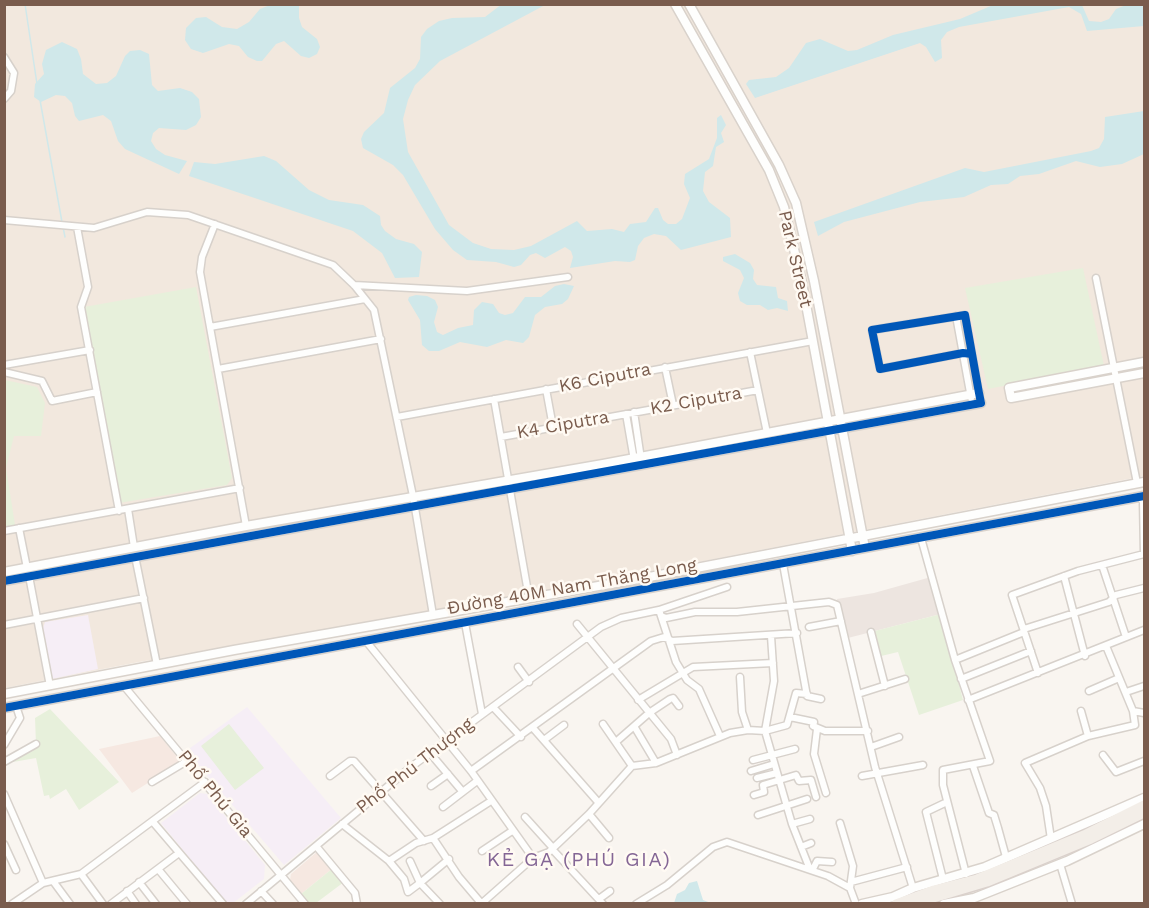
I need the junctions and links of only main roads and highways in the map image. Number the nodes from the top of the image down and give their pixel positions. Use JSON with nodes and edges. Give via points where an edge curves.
{"nodes":[{"id":1,"x":1142,"y":809,"type":"edge"},
{"id":2,"x":1081,"y":827,"type":"road end"},
{"id":3,"x":966,"y":874,"type":"road end"},
{"id":4,"x":914,"y":896,"type":"edge"},
{"id":5,"x":946,"y":900,"type":"edge"},
{"id":6,"x":896,"y":903,"type":"edge"}],
"edges":[{"from":1,"to":2,"type":"main road"},
{"from":1,"to":4,"type":"main road","via":[[977,879]]},
{"from":1,"to":5,"type":"main road","via":[[1091,839]]},
{"from":3,"to":4,"type":"main road","via":[[929,886]]},
{"from":4,"to":5,"type":"main road"},
{"from":4,"to":6,"type":"main road"}]}
